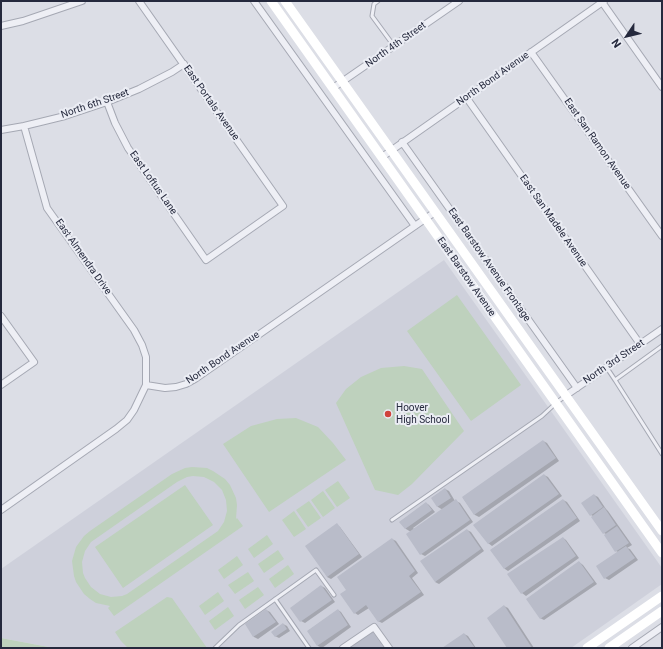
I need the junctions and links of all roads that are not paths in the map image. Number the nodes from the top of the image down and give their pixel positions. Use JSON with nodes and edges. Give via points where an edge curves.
{"nodes":[{"id":1,"x":82,"y":1,"type":"edge"},
{"id":2,"x":139,"y":1,"type":"edge"},
{"id":3,"x":254,"y":1,"type":"edge"},
{"id":4,"x":271,"y":1,"type":"edge"},
{"id":5,"x":286,"y":1,"type":"edge"},
{"id":6,"x":378,"y":1,"type":"edge"},
{"id":7,"x":459,"y":1,"type":"edge"},
{"id":8,"x":603,"y":2,"type":"edge"},
{"id":9,"x":1,"y":26,"type":"edge"},
{"id":10,"x":394,"y":46,"type":"junction"},
{"id":11,"x":531,"y":52,"type":"junction"},
{"id":12,"x":184,"y":64,"type":"junction"},
{"id":13,"x":343,"y":82,"type":"junction"},
{"id":14,"x":662,"y":87,"type":"edge"},
{"id":15,"x":333,"y":88,"type":"junction"},
{"id":16,"x":466,"y":97,"type":"junction"},
{"id":17,"x":107,"y":102,"type":"junction"},
{"id":18,"x":24,"y":126,"type":"junction"},
{"id":19,"x":1,"y":130,"type":"edge"},
{"id":20,"x":402,"y":142,"type":"junction"},
{"id":21,"x":391,"y":150,"type":"junction"},
{"id":22,"x":382,"y":157,"type":"junction"},
{"id":23,"x":435,"y":212,"type":"junction"},
{"id":24,"x":425,"y":219,"type":"junction"},
{"id":25,"x":415,"y":226,"type":"junction"},
{"id":26,"x":662,"y":236,"type":"edge"},
{"id":27,"x":206,"y":260,"type":"joint"},
{"id":28,"x":1,"y":316,"type":"edge"},
{"id":29,"x":662,"y":329,"type":"edge"},
{"id":30,"x":640,"y":344,"type":"junction"},
{"id":31,"x":662,"y":346,"type":"edge"},
{"id":32,"x":606,"y":368,"type":"junction"},
{"id":33,"x":615,"y":380,"type":"junction"},
{"id":34,"x":1,"y":385,"type":"edge"},
{"id":35,"x":146,"y":385,"type":"junction"},
{"id":36,"x":577,"y":388,"type":"junction"},
{"id":37,"x":565,"y":396,"type":"junction"},
{"id":38,"x":556,"y":403,"type":"junction"},
{"id":39,"x":662,"y":454,"type":"edge"},
{"id":40,"x":1,"y":510,"type":"edge"},
{"id":41,"x":392,"y":520,"type":"dead end"},
{"id":42,"x":662,"y":531,"type":"edge"},
{"id":43,"x":662,"y":553,"type":"edge"},
{"id":44,"x":334,"y":594,"type":"dead end"},
{"id":45,"x":662,"y":596,"type":"edge"},
{"id":46,"x":275,"y":599,"type":"junction"},
{"id":47,"x":662,"y":611,"type":"edge"},
{"id":48,"x":662,"y":627,"type":"edge"},
{"id":49,"x":215,"y":648,"type":"edge"},
{"id":50,"x":309,"y":648,"type":"edge"},
{"id":51,"x":343,"y":648,"type":"edge"},
{"id":52,"x":389,"y":648,"type":"edge"},
{"id":53,"x":587,"y":648,"type":"edge"},
{"id":54,"x":609,"y":648,"type":"edge"},
{"id":55,"x":632,"y":648,"type":"edge"}],
"edges":[{"from":1,"to":9,"type":"street"},
{"from":2,"to":12,"type":"street","name":"East Portals Avenue"},
{"from":3,"to":25,"type":"street"},
{"from":4,"to":15,"type":"main road","name":"East Barstow Avenue"},
{"from":5,"to":13,"type":"main road","name":"East Barstow Avenue"},
{"from":6,"to":10,"type":"lane","via":[[374,4],[372,16]]},
{"from":7,"to":10,"type":"street","name":"North 4th Street"},
{"from":8,"to":11,"type":"street","name":"North Bond Avenue"},
{"from":8,"to":14,"type":"street"},
{"from":10,"to":13,"type":"street","name":"North 4th Street"},
{"from":11,"to":16,"type":"street","name":"North Bond Avenue"},
{"from":11,"to":26,"type":"street","name":"East San Ramon Avenue"},
{"from":12,"to":17,"type":"street","name":"North 6th Street","via":[[139,89]]},
{"from":12,"to":27,"type":"street","name":"East Portals Avenue","via":[[283,206]]},
{"from":13,"to":15,"type":"street","name":"North 4th Street"},
{"from":13,"to":21,"type":"main road","name":"East Barstow Avenue"},
{"from":15,"to":22,"type":"main road","name":"East Barstow Avenue"},
{"from":16,"to":20,"type":"street","name":"North Bond Avenue"},
{"from":16,"to":30,"type":"street","name":"East San Madele Avenue"},
{"from":17,"to":18,"type":"street","name":"North 6th Street"},
{"from":17,"to":27,"type":"street","name":"East Loftus Lane","via":[[128,148]]},
{"from":18,"to":19,"type":"street","name":"North 6th Street"},
{"from":18,"to":35,"type":"street","name":"East Almendra Drive","via":[[47,208],[134,330],[146,357]]},
{"from":20,"to":21,"type":"street","name":"North Bond Avenue"},
{"from":20,"to":36,"type":"street","name":"East Barstow Avenue Frontage"},
{"from":21,"to":22,"type":"street","name":"North Bond Avenue"},
{"from":21,"to":23,"type":"main road","name":"East Barstow Avenue"},
{"from":22,"to":24,"type":"main road","name":"East Barstow Avenue"},
{"from":23,"to":24,"type":"street","name":"North Bond Avenue"},
{"from":23,"to":37,"type":"main road","name":"East Barstow Avenue"},
{"from":24,"to":25,"type":"street","name":"North Bond Avenue"},
{"from":24,"to":38,"type":"main road","name":"East Barstow Avenue"},
{"from":25,"to":35,"type":"street","name":"North Bond Avenue","via":[[186,384],[176,388]]},
{"from":28,"to":34,"type":"street","via":[[34,362]]},
{"from":29,"to":30,"type":"street","name":"North 3rd Street"},
{"from":30,"to":32,"type":"street","name":"North 3rd Street"},
{"from":31,"to":33,"type":"lane"},
{"from":32,"to":33,"type":"lane"},
{"from":32,"to":36,"type":"street","name":"North 3rd Street"},
{"from":33,"to":39,"type":"lane"},
{"from":35,"to":40,"type":"street","via":[[134,410],[116,429]]},
{"from":36,"to":37,"type":"street","name":"North 3rd Street"},
{"from":37,"to":38,"type":"lane"},
{"from":37,"to":42,"type":"main road","name":"East Barstow Avenue"},
{"from":38,"to":41,"type":"lane","via":[[542,416]]},
{"from":38,"to":43,"type":"main road","name":"East Barstow Avenue"},
{"from":44,"to":46,"type":"lane","via":[[316,570]]},
{"from":45,"to":53,"type":"main road"},
{"from":46,"to":49,"type":"lane","via":[[239,625]]},
{"from":46,"to":50,"type":"lane"},
{"from":47,"to":54,"type":"main road"},
{"from":48,"to":55,"type":"street"},
{"from":51,"to":52,"type":"street","via":[[374,627]]}]}
